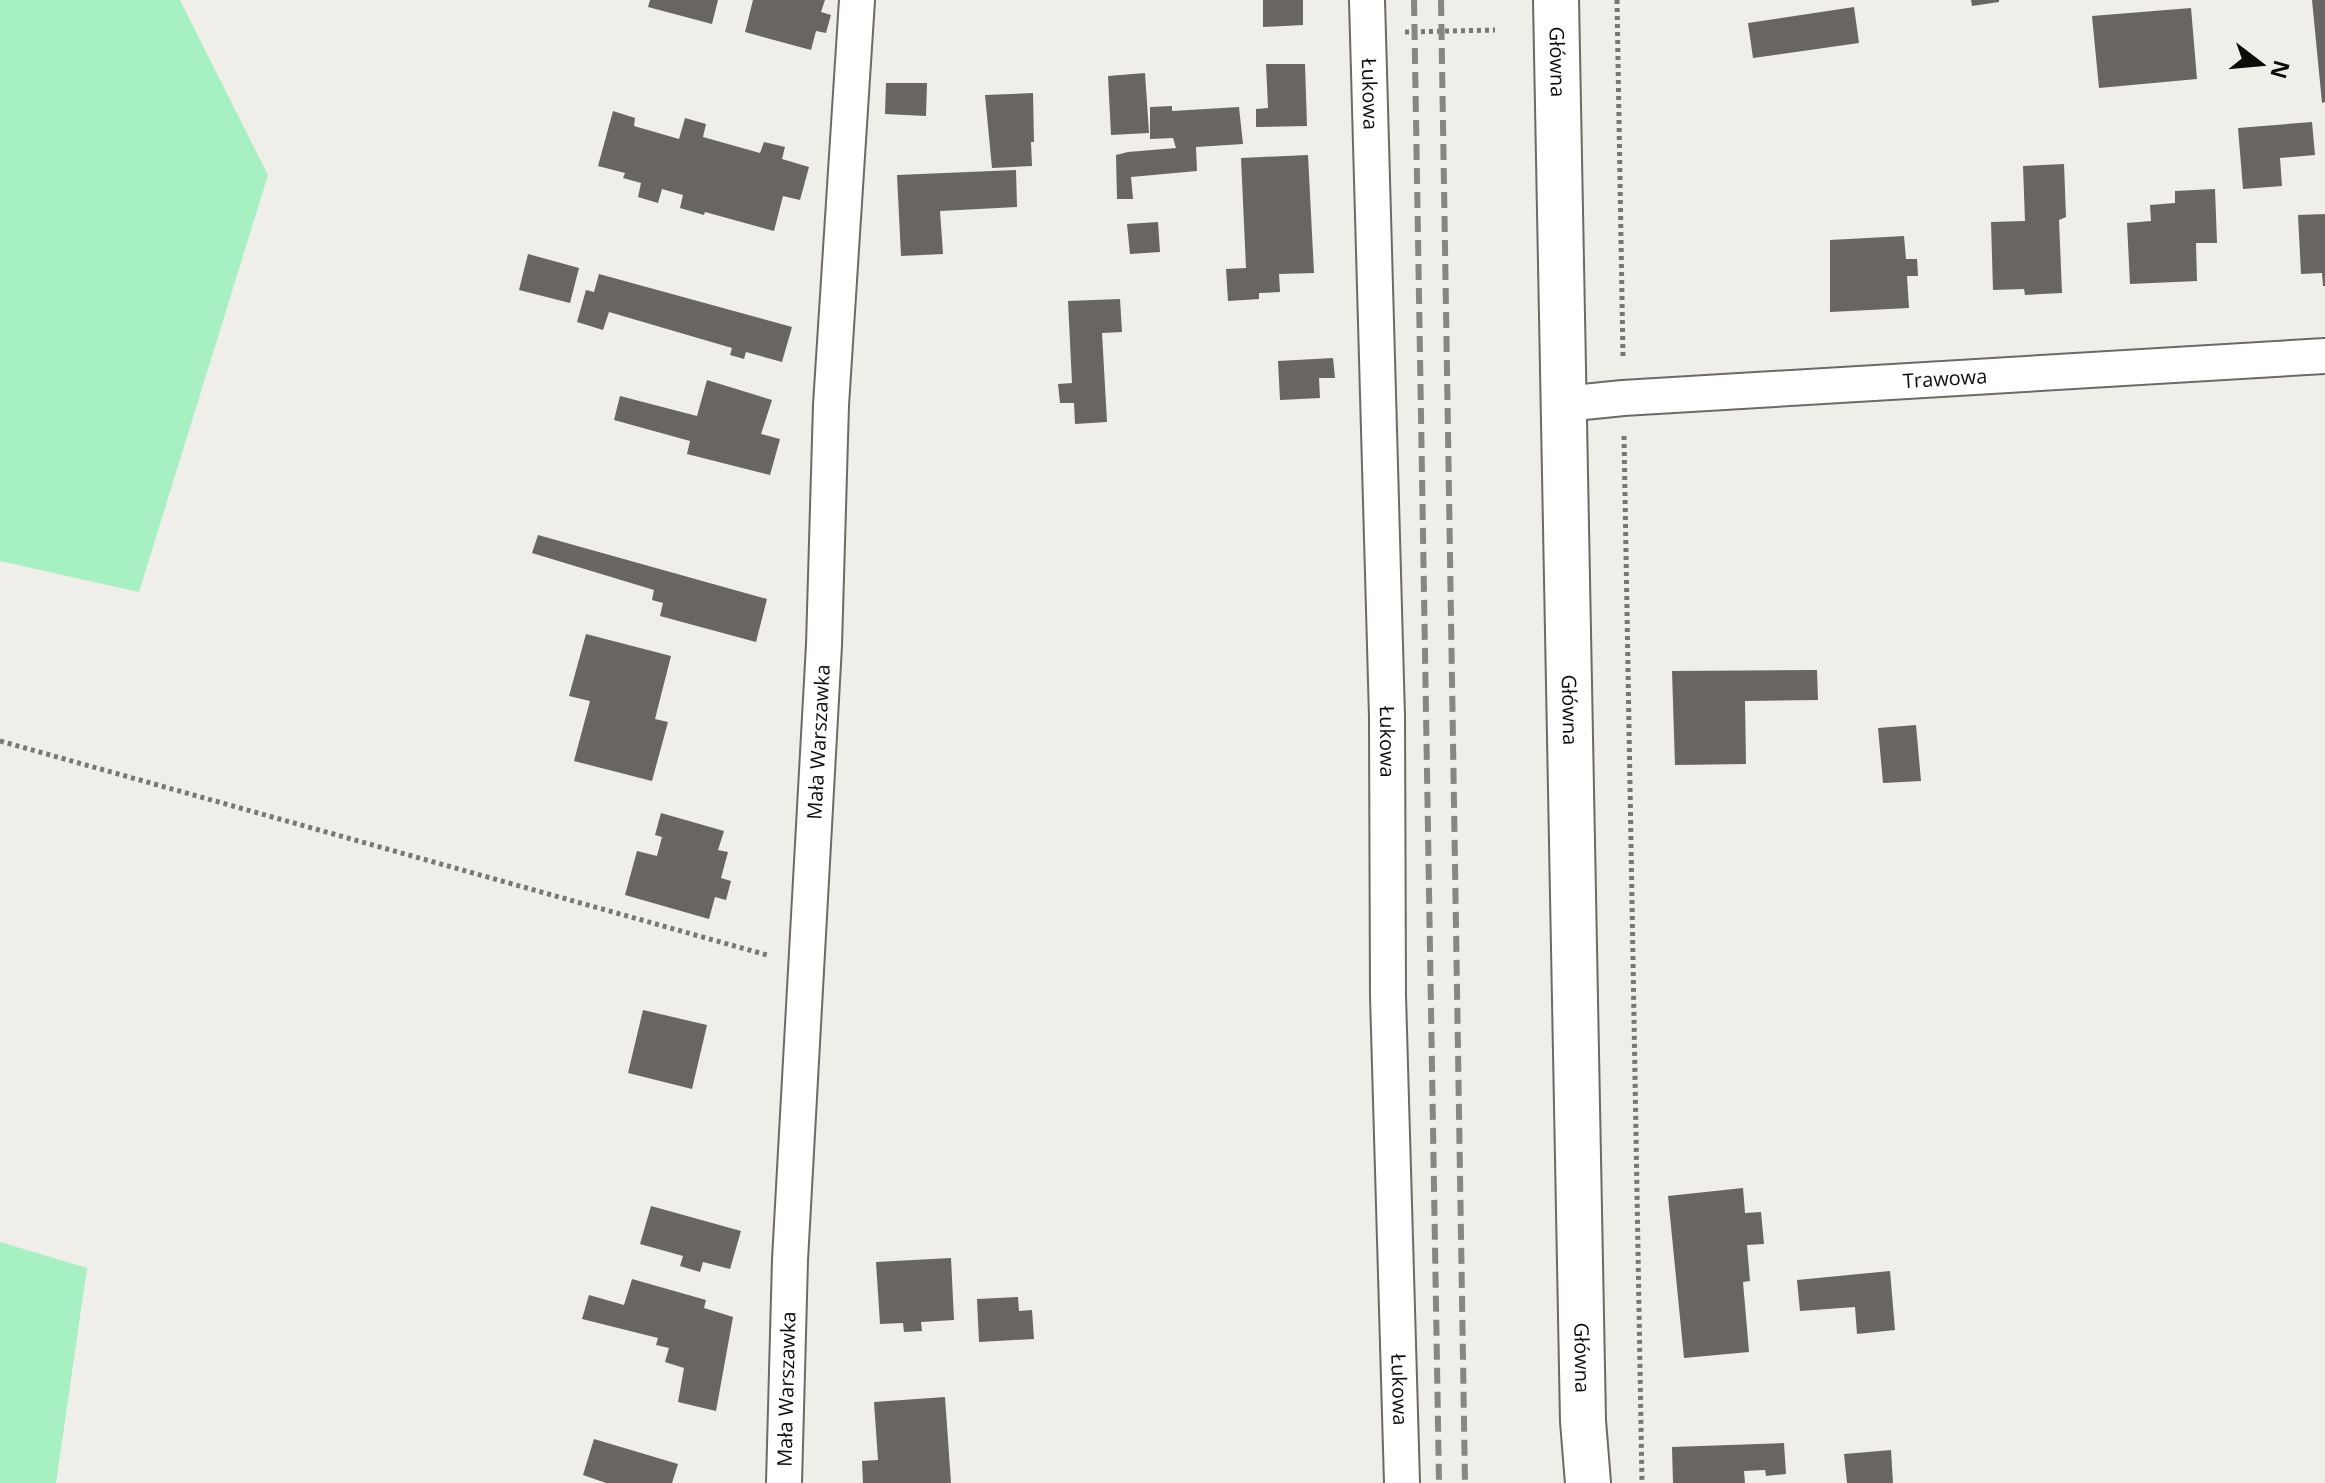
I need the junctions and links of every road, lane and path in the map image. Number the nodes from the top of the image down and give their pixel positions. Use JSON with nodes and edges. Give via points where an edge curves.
{"nodes":[{"id":1,"x":857,"y":0,"type":"edge"},
{"id":2,"x":1556,"y":0,"type":"edge"},
{"id":3,"x":1617,"y":0,"type":"edge"},
{"id":4,"x":1368,"y":17,"type":"edge"},
{"id":5,"x":1495,"y":30,"type":"dead end"},
{"id":6,"x":2325,"y":356,"type":"edge"},
{"id":7,"x":1623,"y":398,"type":"junction"},
{"id":8,"x":1564,"y":404,"type":"junction"},
{"id":9,"x":0,"y":741,"type":"edge"},
{"id":10,"x":806,"y":966,"type":"junction"},
{"id":11,"x":1583,"y":1421,"type":"junction"},
{"id":12,"x":784,"y":1483,"type":"edge"},
{"id":13,"x":1402,"y":1483,"type":"edge"},
{"id":14,"x":1578,"y":1483,"type":"edge"},
{"id":15,"x":1588,"y":1483,"type":"edge"},
{"id":16,"x":1642,"y":1483,"type":"edge"}],
"edges":[{"from":1,"to":10,"type":"street","name":"Mała Warszawka","via":[[831,405]]},
{"from":2,"to":8,"type":"main road","name":"Główna"},
{"from":3,"to":7,"type":"path"},
{"from":4,"to":5,"type":"path"},
{"from":4,"to":13,"type":"street","name":"Łukowa"},
{"from":6,"to":7,"type":"street","name":"Trawowa"},
{"from":7,"to":8,"type":"street","name":"Trawowa"},
{"from":7,"to":16,"type":"path"},
{"from":8,"to":11,"type":"main road","name":"Główna"},
{"from":9,"to":10,"type":"path"},
{"from":10,"to":12,"type":"street","name":"Mała Warszawka"},
{"from":11,"to":14,"type":"main road","name":"Główna"},
{"from":11,"to":15,"type":"main road","name":"Główna"}]}
